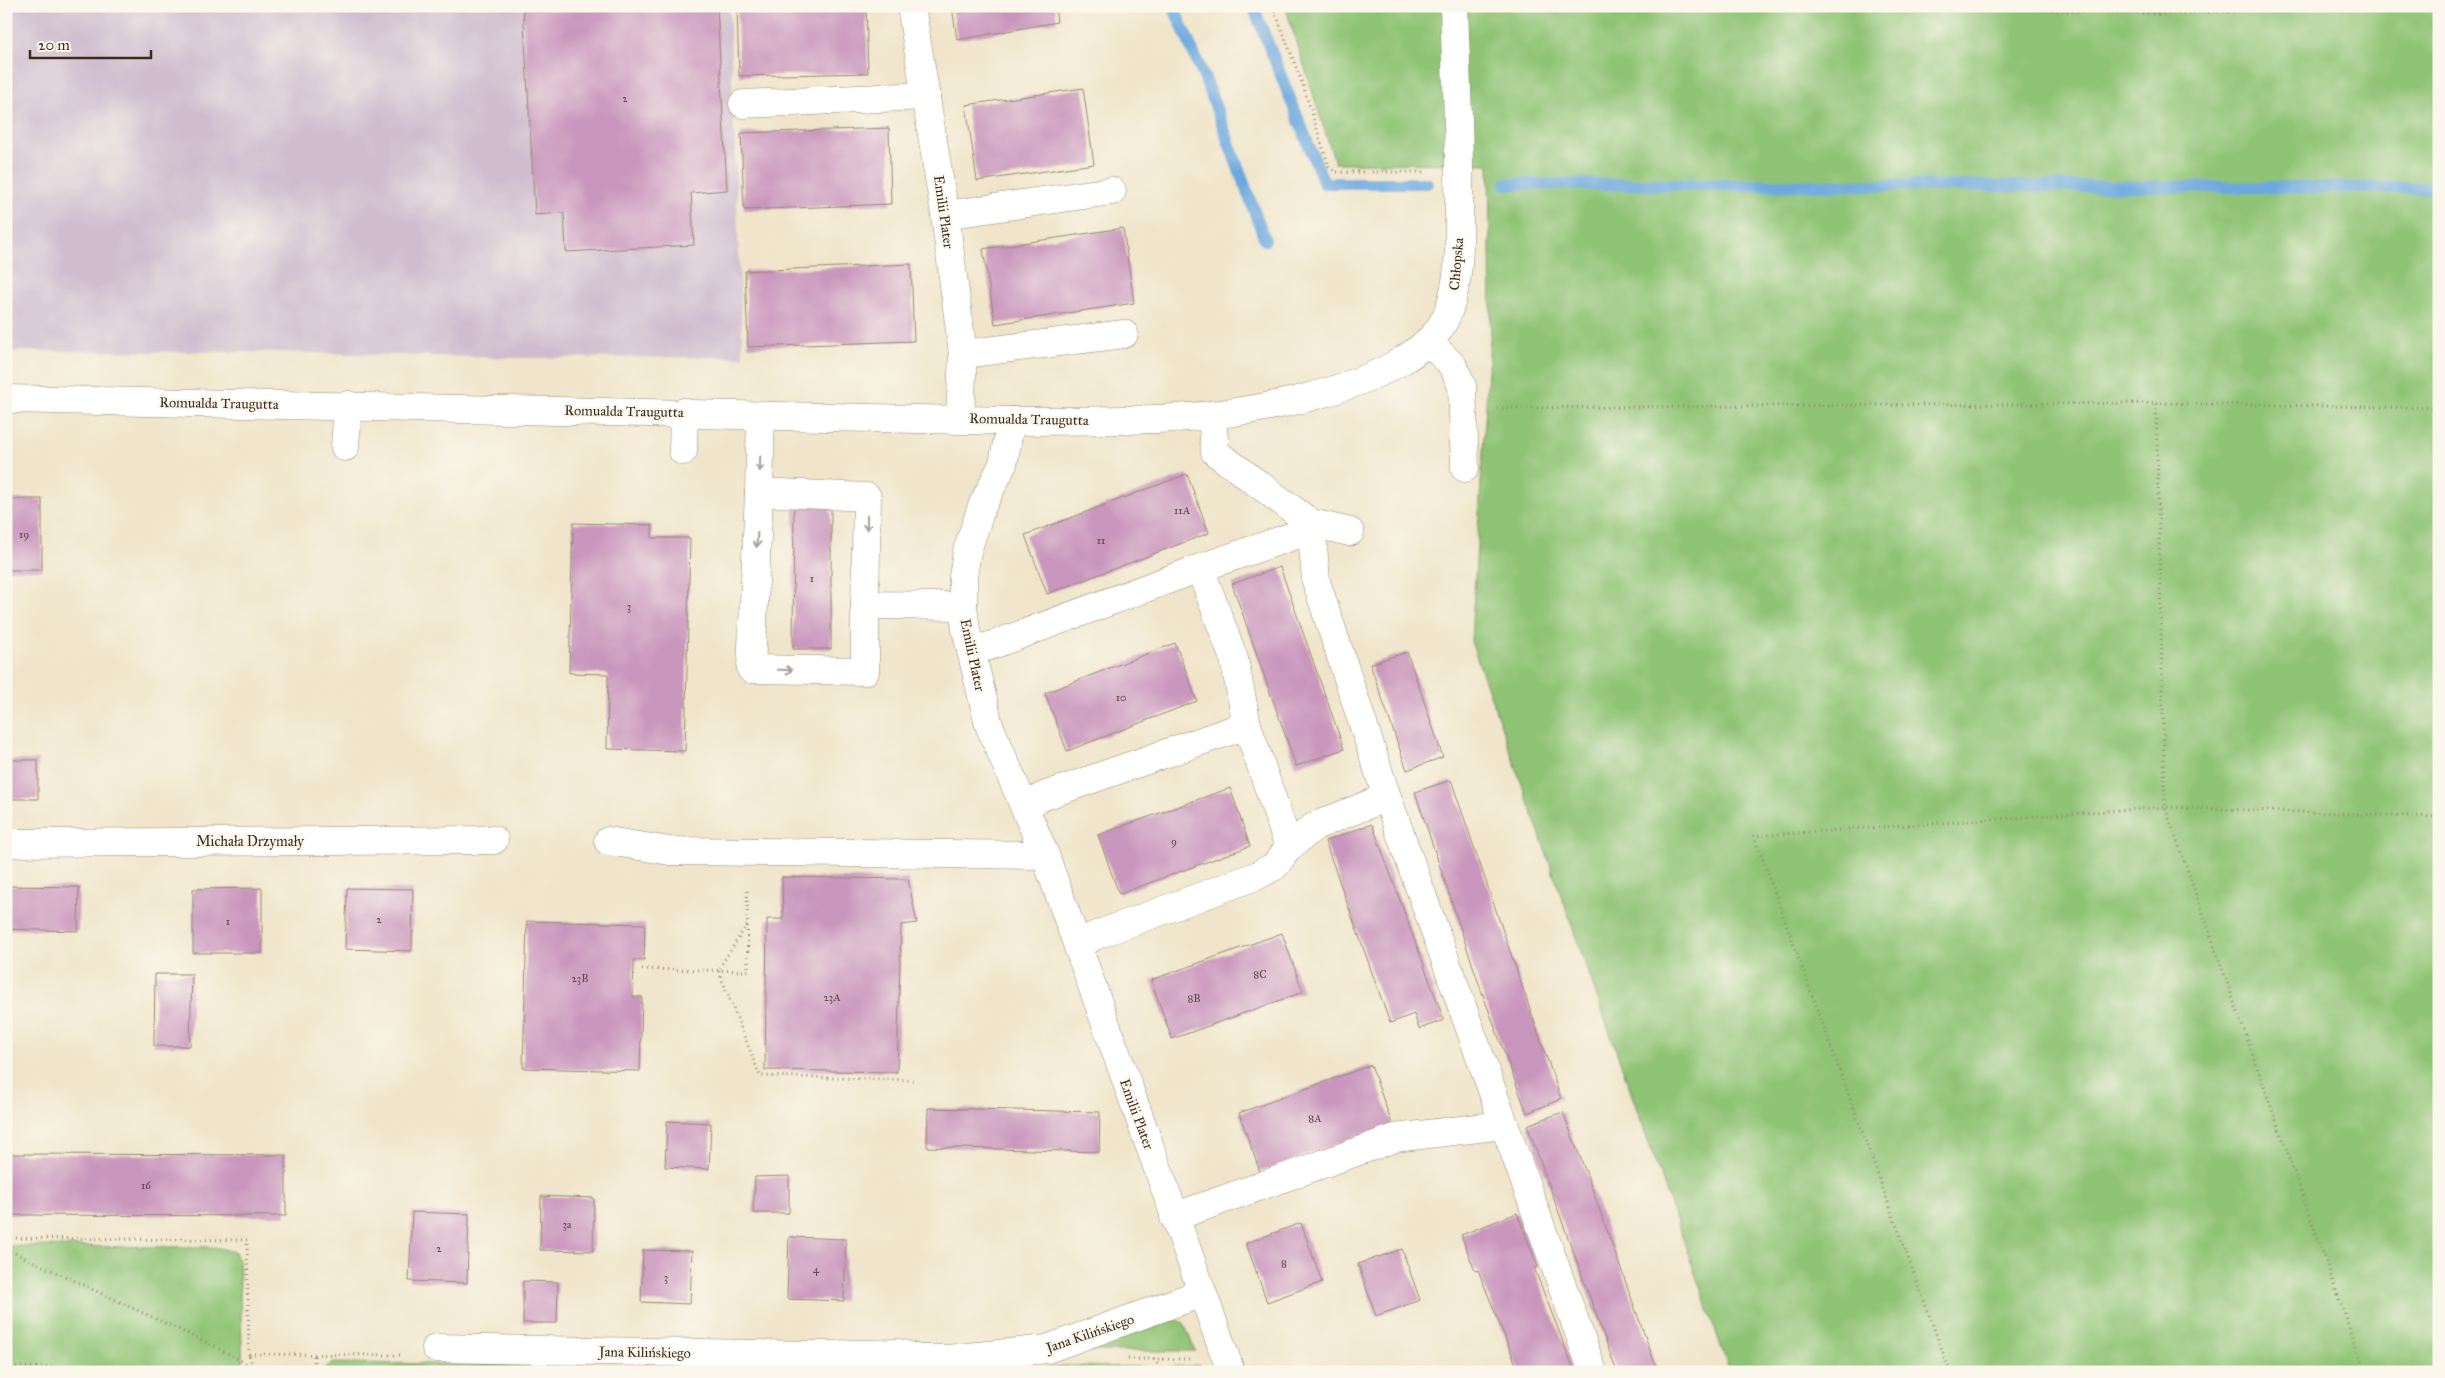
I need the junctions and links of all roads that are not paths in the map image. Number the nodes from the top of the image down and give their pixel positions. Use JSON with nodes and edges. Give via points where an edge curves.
{"nodes":[{"id":1,"x":911,"y":6,"type":"edge"},
{"id":2,"x":1454,"y":6,"type":"edge"},
{"id":3,"x":926,"y":96,"type":"junction"},
{"id":4,"x":743,"y":104,"type":"dead end"},
{"id":5,"x":1112,"y":191,"type":"dead end"},
{"id":6,"x":945,"y":215,"type":"junction"},
{"id":7,"x":1124,"y":334,"type":"dead end"},
{"id":8,"x":1429,"y":342,"type":"junction"},
{"id":9,"x":963,"y":354,"type":"junction"},
{"id":10,"x":6,"y":399,"type":"edge"},
{"id":11,"x":348,"y":405,"type":"junction"},
{"id":12,"x":684,"y":412,"type":"junction"},
{"id":13,"x":1241,"y":413,"type":"joint"},
{"id":14,"x":761,"y":415,"type":"junction"},
{"id":15,"x":1212,"y":416,"type":"junction"},
{"id":16,"x":960,"y":418,"type":"junction"},
{"id":17,"x":1011,"y":421,"type":"junction"},
{"id":18,"x":345,"y":447,"type":"dead end"},
{"id":19,"x":683,"y":451,"type":"dead end"},
{"id":20,"x":1465,"y":468,"type":"dead end"},
{"id":21,"x":759,"y":492,"type":"junction"},
{"id":22,"x":1311,"y":523,"type":"junction"},
{"id":23,"x":1350,"y":532,"type":"dead end"},
{"id":24,"x":1200,"y":568,"type":"junction"},
{"id":25,"x":865,"y":605,"type":"junction"},
{"id":26,"x":963,"y":606,"type":"junction"},
{"id":27,"x":971,"y":650,"type":"junction"},
{"id":28,"x":1247,"y":725,"type":"junction"},
{"id":29,"x":1387,"y":797,"type":"junction"},
{"id":30,"x":1024,"y":806,"type":"junction"},
{"id":31,"x":494,"y":840,"type":"dead end"},
{"id":32,"x":608,"y":841,"type":"dead end"},
{"id":33,"x":6,"y":843,"type":"edge"},
{"id":34,"x":1289,"y":848,"type":"junction"},
{"id":35,"x":1045,"y":855,"type":"junction"},
{"id":36,"x":1078,"y":947,"type":"junction"},
{"id":37,"x":1503,"y":1125,"type":"junction"},
{"id":38,"x":1174,"y":1217,"type":"junction"},
{"id":39,"x":1202,"y":1293,"type":"junction"},
{"id":40,"x":436,"y":1348,"type":"road end"},
{"id":41,"x":1231,"y":1372,"type":"edge"},
{"id":42,"x":1593,"y":1372,"type":"edge"}],
"edges":[{"from":1,"to":3,"type":"street","name":"Emilii Plater"},
{"from":2,"to":8,"type":"street","name":"Chłopska","via":[[1460,172],[1459,258],[1449,311]]},
{"from":3,"to":4,"type":"street"},
{"from":3,"to":6,"type":"street","name":"Emilii Plater"},
{"from":5,"to":6,"type":"street"},
{"from":6,"to":9,"type":"street","name":"Emilii Plater"},
{"from":7,"to":9,"type":"street"},
{"from":8,"to":13,"type":"street","name":"Chłopska","via":[[1392,366],[1348,386]]},
{"from":8,"to":20,"type":"street","via":[[1460,377]]},
{"from":9,"to":16,"type":"street","name":"Emilii Plater"},
{"from":10,"to":11,"type":"street","name":"Romualda Traugutta"},
{"from":11,"to":12,"type":"street","name":"Romualda Traugutta"},
{"from":11,"to":18,"type":"street"},
{"from":12,"to":14,"type":"street","name":"Romualda Traugutta"},
{"from":12,"to":19,"type":"street"},
{"from":13,"to":15,"type":"street","name":"Romualda Traugutta"},
{"from":14,"to":16,"type":"street","name":"Romualda Traugutta"},
{"from":14,"to":21,"type":"street","one_way":true},
{"from":15,"to":17,"type":"street","name":"Romualda Traugutta","via":[[1173,420]]},
{"from":15,"to":22,"type":"street","via":[[1215,452]]},
{"from":16,"to":17,"type":"street","name":"Romualda Traugutta"},
{"from":17,"to":26,"type":"street","name":"Emilii Plater","via":[[1004,464],[982,506],[967,551]]},
{"from":21,"to":25,"type":"street","one_way":true,"via":[[867,497]]},
{"from":21,"to":25,"type":"street","one_way":true,"via":[[751,669],[864,671]]},
{"from":22,"to":23,"type":"street"},
{"from":22,"to":24,"type":"street","via":[[1293,536]]},
{"from":22,"to":29,"type":"street","via":[[1316,581]]},
{"from":24,"to":27,"type":"street","via":[[990,646]]},
{"from":24,"to":28,"type":"street","via":[[1234,659]]},
{"from":25,"to":26,"type":"street"},
{"from":26,"to":27,"type":"street","name":"Emilii Plater"},
{"from":27,"to":30,"type":"street","name":"Emilii Plater","via":[[989,725]]},
{"from":28,"to":30,"type":"street","via":[[1044,796]]},
{"from":28,"to":34,"type":"street"},
{"from":29,"to":34,"type":"street","via":[[1315,826]]},
{"from":29,"to":37,"type":"street"},
{"from":30,"to":35,"type":"street","name":"Emilii Plater"},
{"from":31,"to":33,"type":"street","name":"Michała Drzymały"},
{"from":32,"to":35,"type":"street","via":[[670,851]]},
{"from":34,"to":36,"type":"street","via":[[1275,866],[1256,876],[1094,936]]},
{"from":35,"to":36,"type":"street","name":"Emilii Plater"},
{"from":36,"to":38,"type":"street","name":"Emilii Plater"},
{"from":37,"to":38,"type":"street","via":[[1396,1138]]},
{"from":37,"to":42,"type":"street"},
{"from":38,"to":39,"type":"street","name":"Emilii Plater"},
{"from":39,"to":40,"type":"street","name":"Jana Kilińskiego","via":[[1047,1350],[947,1359],[919,1359],[899,1353],[817,1355]]},
{"from":39,"to":41,"type":"street","name":"Emilii Plater"}]}
